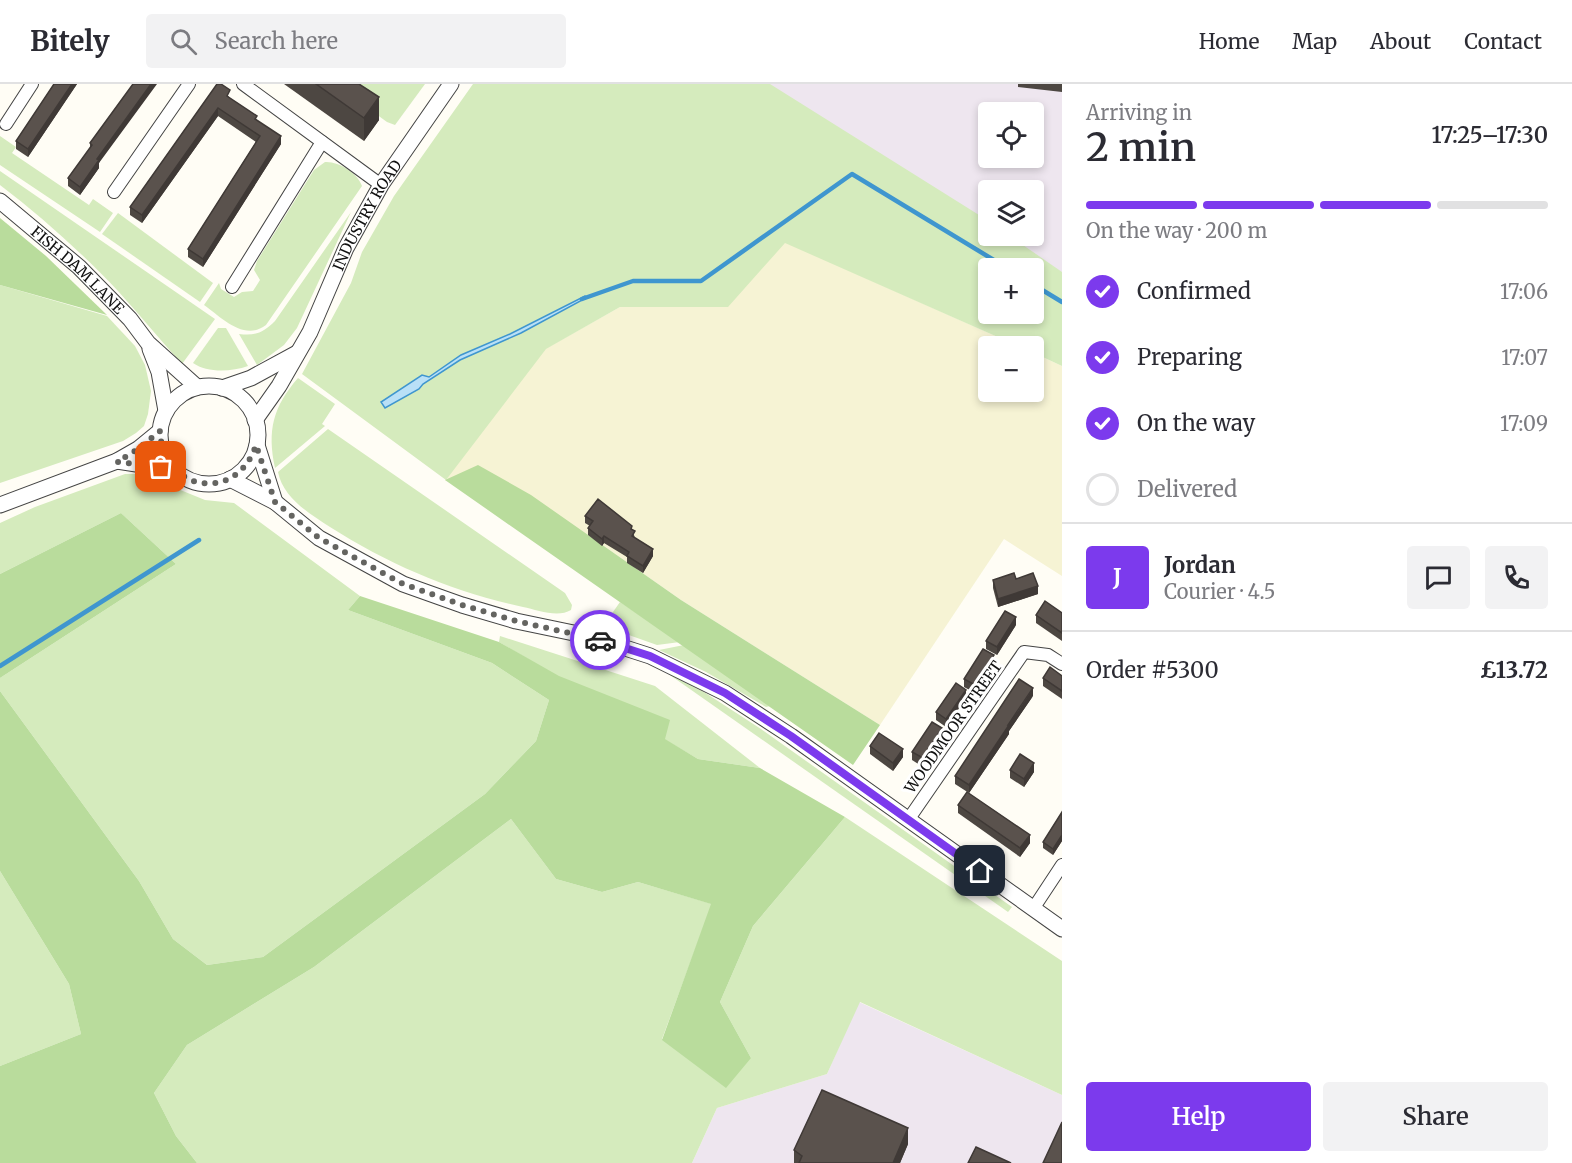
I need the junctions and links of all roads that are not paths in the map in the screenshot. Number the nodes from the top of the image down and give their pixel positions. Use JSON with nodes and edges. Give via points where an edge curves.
{"nodes":[{"id":1,"x":32,"y":84,"type":"edge"},
{"id":2,"x":189,"y":84,"type":"edge"},
{"id":3,"x":243,"y":84,"type":"edge"},
{"id":4,"x":451,"y":84,"type":"edge"},
{"id":5,"x":6,"y":124,"type":"dead end"},
{"id":6,"x":322,"y":142,"type":"junction"},
{"id":7,"x":381,"y":185,"type":"junction"},
{"id":8,"x":114,"y":192,"type":"dead end"},
{"id":9,"x":0,"y":201,"type":"edge"},
{"id":10,"x":240,"y":281,"type":"dead end"},
{"id":11,"x":148,"y":343,"type":"junction"},
{"id":12,"x":297,"y":353,"type":"junction"},
{"id":13,"x":197,"y":387,"type":"junction"},
{"id":14,"x":222,"y":388,"type":"junction"},
{"id":15,"x":166,"y":411,"type":"junction"},
{"id":16,"x":255,"y":420,"type":"junction"},
{"id":17,"x":160,"y":431,"type":"junction"},
{"id":18,"x":256,"y":445,"type":"junction"},
{"id":19,"x":117,"y":462,"type":"junction"},
{"id":20,"x":175,"y":470,"type":"junction"},
{"id":21,"x":230,"y":479,"type":"junction"},
{"id":22,"x":275,"y":502,"type":"junction"},
{"id":23,"x":0,"y":505,"type":"edge"},
{"id":24,"x":1062,"y":664,"type":"edge"},
{"id":25,"x":908,"y":820,"type":"junction"},
{"id":26,"x":1062,"y":866,"type":"edge"},
{"id":27,"x":1033,"y":909,"type":"junction"},
{"id":28,"x":1062,"y":929,"type":"edge"}],
"edges":[{"from":1,"to":5,"type":"street"},
{"from":2,"to":8,"type":"street"},
{"from":3,"to":6,"type":"street"},
{"from":4,"to":7,"type":"street","name":"INDUSTRY ROAD"},
{"from":6,"to":7,"type":"street"},
{"from":6,"to":10,"type":"street"},
{"from":7,"to":12,"type":"street","name":"INDUSTRY ROAD","via":[[346,248],[321,311]]},
{"from":9,"to":11,"type":"street","name":"FISH DAM LANE","via":[[79,267]]},
{"from":11,"to":13,"type":"street","name":"FISH DAM LANE"},
{"from":11,"to":15,"type":"street","name":"FISH DAM LANE","via":[[159,372]]},
{"from":12,"to":14,"type":"street","via":[[251,378]]},
{"from":12,"to":16,"type":"street","name":"INDUSTRY ROAD"},
{"from":13,"to":14,"type":"street"},
{"from":13,"to":15,"type":"street","via":[[180,396]]},
{"from":14,"to":16,"type":"street","via":[[243,400]]},
{"from":15,"to":17,"type":"street"},
{"from":16,"to":18,"type":"street"},
{"from":17,"to":19,"type":"street"},
{"from":17,"to":20,"type":"street","via":[[163,452]]},
{"from":18,"to":21,"type":"street","via":[[247,465]]},
{"from":18,"to":22,"type":"street"},
{"from":19,"to":20,"type":"street"},
{"from":19,"to":23,"type":"street"},
{"from":20,"to":21,"type":"street","via":[[195,482]]},
{"from":21,"to":22,"type":"street"},
{"from":22,"to":25,"type":"street","via":[[319,538],[403,584],[516,621],[588,636],[650,656],[725,693]]},
{"from":24,"to":25,"type":"street","name":"WOODMOOR STREET","via":[[1048,655],[1024,652]]},
{"from":25,"to":27,"type":"street"},
{"from":26,"to":27,"type":"street"},
{"from":27,"to":28,"type":"street"}]}
